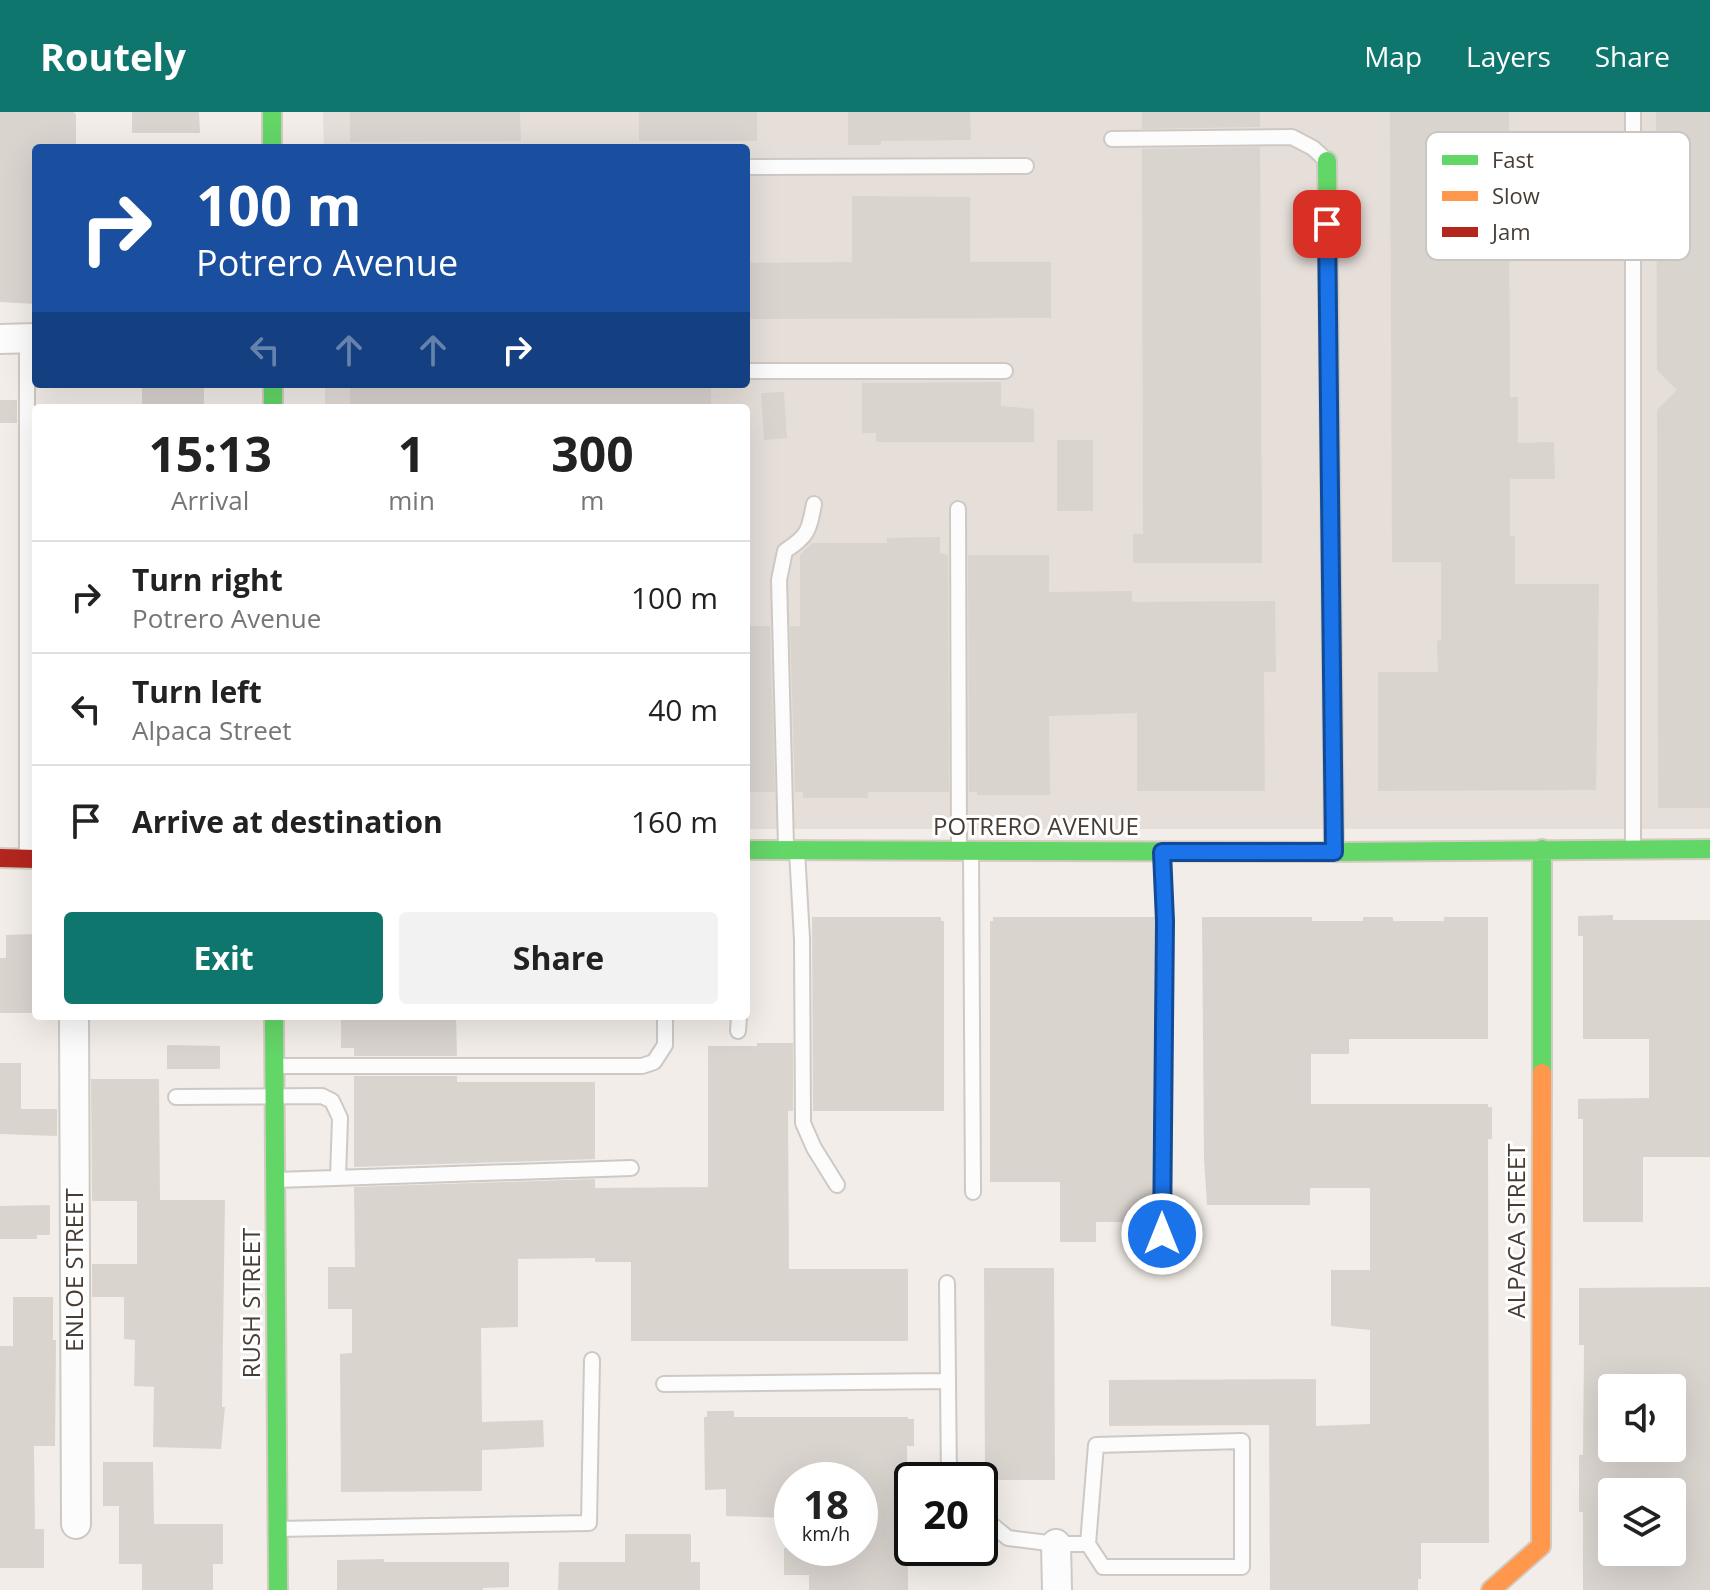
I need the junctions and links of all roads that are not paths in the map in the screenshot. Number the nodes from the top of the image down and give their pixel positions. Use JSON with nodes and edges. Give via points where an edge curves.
{"nodes":[{"id":1,"x":272,"y":112,"type":"edge"},
{"id":2,"x":1112,"y":139,"type":"dead end"},
{"id":3,"x":272,"y":144,"type":"edge"},
{"id":4,"x":1327,"y":161,"type":"joint"},
{"id":5,"x":1026,"y":166,"type":"dead end"},
{"id":6,"x":750,"y":167,"type":"edge"},
{"id":7,"x":1633,"y":260,"type":"edge"},
{"id":8,"x":21,"y":338,"type":"edge"},
{"id":9,"x":750,"y":371,"type":"edge"},
{"id":10,"x":1005,"y":371,"type":"dead end"},
{"id":11,"x":814,"y":504,"type":"dead end"},
{"id":12,"x":958,"y":509,"type":"dead end"},
{"id":13,"x":1542,"y":849,"type":"junction"},
{"id":14,"x":1633,"y":849,"type":"junction"},
{"id":15,"x":1710,"y":849,"type":"edge"},
{"id":16,"x":750,"y":850,"type":"edge"},
{"id":17,"x":791,"y":851,"type":"junction"},
{"id":18,"x":965,"y":851,"type":"junction"},
{"id":19,"x":1162,"y":852,"type":"junction"},
{"id":20,"x":1334,"y":852,"type":"junction"},
{"id":21,"x":0,"y":858,"type":"edge"},
{"id":22,"x":32,"y":860,"type":"edge"},
{"id":23,"x":74,"y":1020,"type":"edge"},
{"id":24,"x":274,"y":1020,"type":"edge"},
{"id":25,"x":665,"y":1020,"type":"edge"},
{"id":26,"x":275,"y":1066,"type":"junction"},
{"id":27,"x":275,"y":1096,"type":"junction"},
{"id":28,"x":176,"y":1097,"type":"dead end"},
{"id":29,"x":631,"y":1168,"type":"dead end"},
{"id":30,"x":338,"y":1177,"type":"junction"},
{"id":31,"x":275,"y":1180,"type":"junction"},
{"id":32,"x":837,"y":1185,"type":"dead end"},
{"id":33,"x":973,"y":1192,"type":"dead end"},
{"id":34,"x":1162,"y":1234,"type":"dead end"},
{"id":35,"x":947,"y":1283,"type":"dead end"},
{"id":36,"x":592,"y":1360,"type":"dead end"},
{"id":37,"x":948,"y":1381,"type":"junction"},
{"id":38,"x":664,"y":1384,"type":"dead end"},
{"id":39,"x":949,"y":1462,"type":"edge"},
{"id":40,"x":76,"y":1524,"type":"dead end"},
{"id":41,"x":278,"y":1529,"type":"junction"},
{"id":42,"x":998,"y":1530,"type":"edge"},
{"id":43,"x":1056,"y":1544,"type":"junction"},
{"id":44,"x":1088,"y":1544,"type":"junction"},
{"id":45,"x":278,"y":1590,"type":"edge"},
{"id":46,"x":1057,"y":1590,"type":"edge"},
{"id":47,"x":1491,"y":1590,"type":"edge"}],
"edges":[{"from":1,"to":3,"type":"street"},
{"from":2,"to":4,"type":"lane","via":[[1292,137]]},
{"from":4,"to":20,"type":"street"},
{"from":5,"to":6,"type":"lane"},
{"from":7,"to":14,"type":"lane"},
{"from":8,"to":22,"type":"lane"},
{"from":9,"to":10,"type":"lane"},
{"from":11,"to":17,"type":"lane","via":[[809,530],[785,551],[779,580]]},
{"from":12,"to":18,"type":"lane"},
{"from":13,"to":14,"type":"street","name":"POTRERO AVENUE"},
{"from":13,"to":20,"type":"street","name":"POTRERO AVENUE"},
{"from":13,"to":47,"type":"street","name":"ALPACA STREET","via":[[1541,1546]]},
{"from":14,"to":15,"type":"street","name":"POTRERO AVENUE"},
{"from":16,"to":17,"type":"street","name":"POTRERO AVENUE"},
{"from":17,"to":18,"type":"street","name":"POTRERO AVENUE"},
{"from":17,"to":32,"type":"lane","via":[[802,939],[803,1123]]},
{"from":18,"to":19,"type":"street","name":"POTRERO AVENUE"},
{"from":18,"to":33,"type":"lane"},
{"from":19,"to":20,"type":"street","name":"POTRERO AVENUE"},
{"from":19,"to":34,"type":"lane"},
{"from":21,"to":22,"type":"street"},
{"from":23,"to":40,"type":"street","name":"ENLOE STREET"},
{"from":24,"to":26,"type":"street","name":"RUSH STREET"},
{"from":25,"to":26,"type":"lane","via":[[665,1045],[654,1062],[642,1066]]},
{"from":26,"to":27,"type":"street","name":"RUSH STREET"},
{"from":27,"to":28,"type":"lane"},
{"from":27,"to":30,"type":"lane","via":[[322,1096],[332,1101],[340,1118]]},
{"from":27,"to":31,"type":"street","name":"RUSH STREET"},
{"from":29,"to":30,"type":"lane"},
{"from":30,"to":31,"type":"lane"},
{"from":31,"to":41,"type":"street","name":"RUSH STREET"},
{"from":35,"to":37,"type":"lane"},
{"from":36,"to":41,"type":"lane","via":[[589,1523]]},
{"from":37,"to":38,"type":"lane"},
{"from":37,"to":39,"type":"lane"},
{"from":41,"to":45,"type":"street","name":"RUSH STREET"},
{"from":42,"to":43,"type":"lane","via":[[1008,1538]]},
{"from":43,"to":44,"type":"lane"},
{"from":43,"to":46,"type":"street"},
{"from":44,"to":44,"type":"lane","via":[[1103,1567],[1242,1567],[1242,1441],[1096,1445]]}]}
